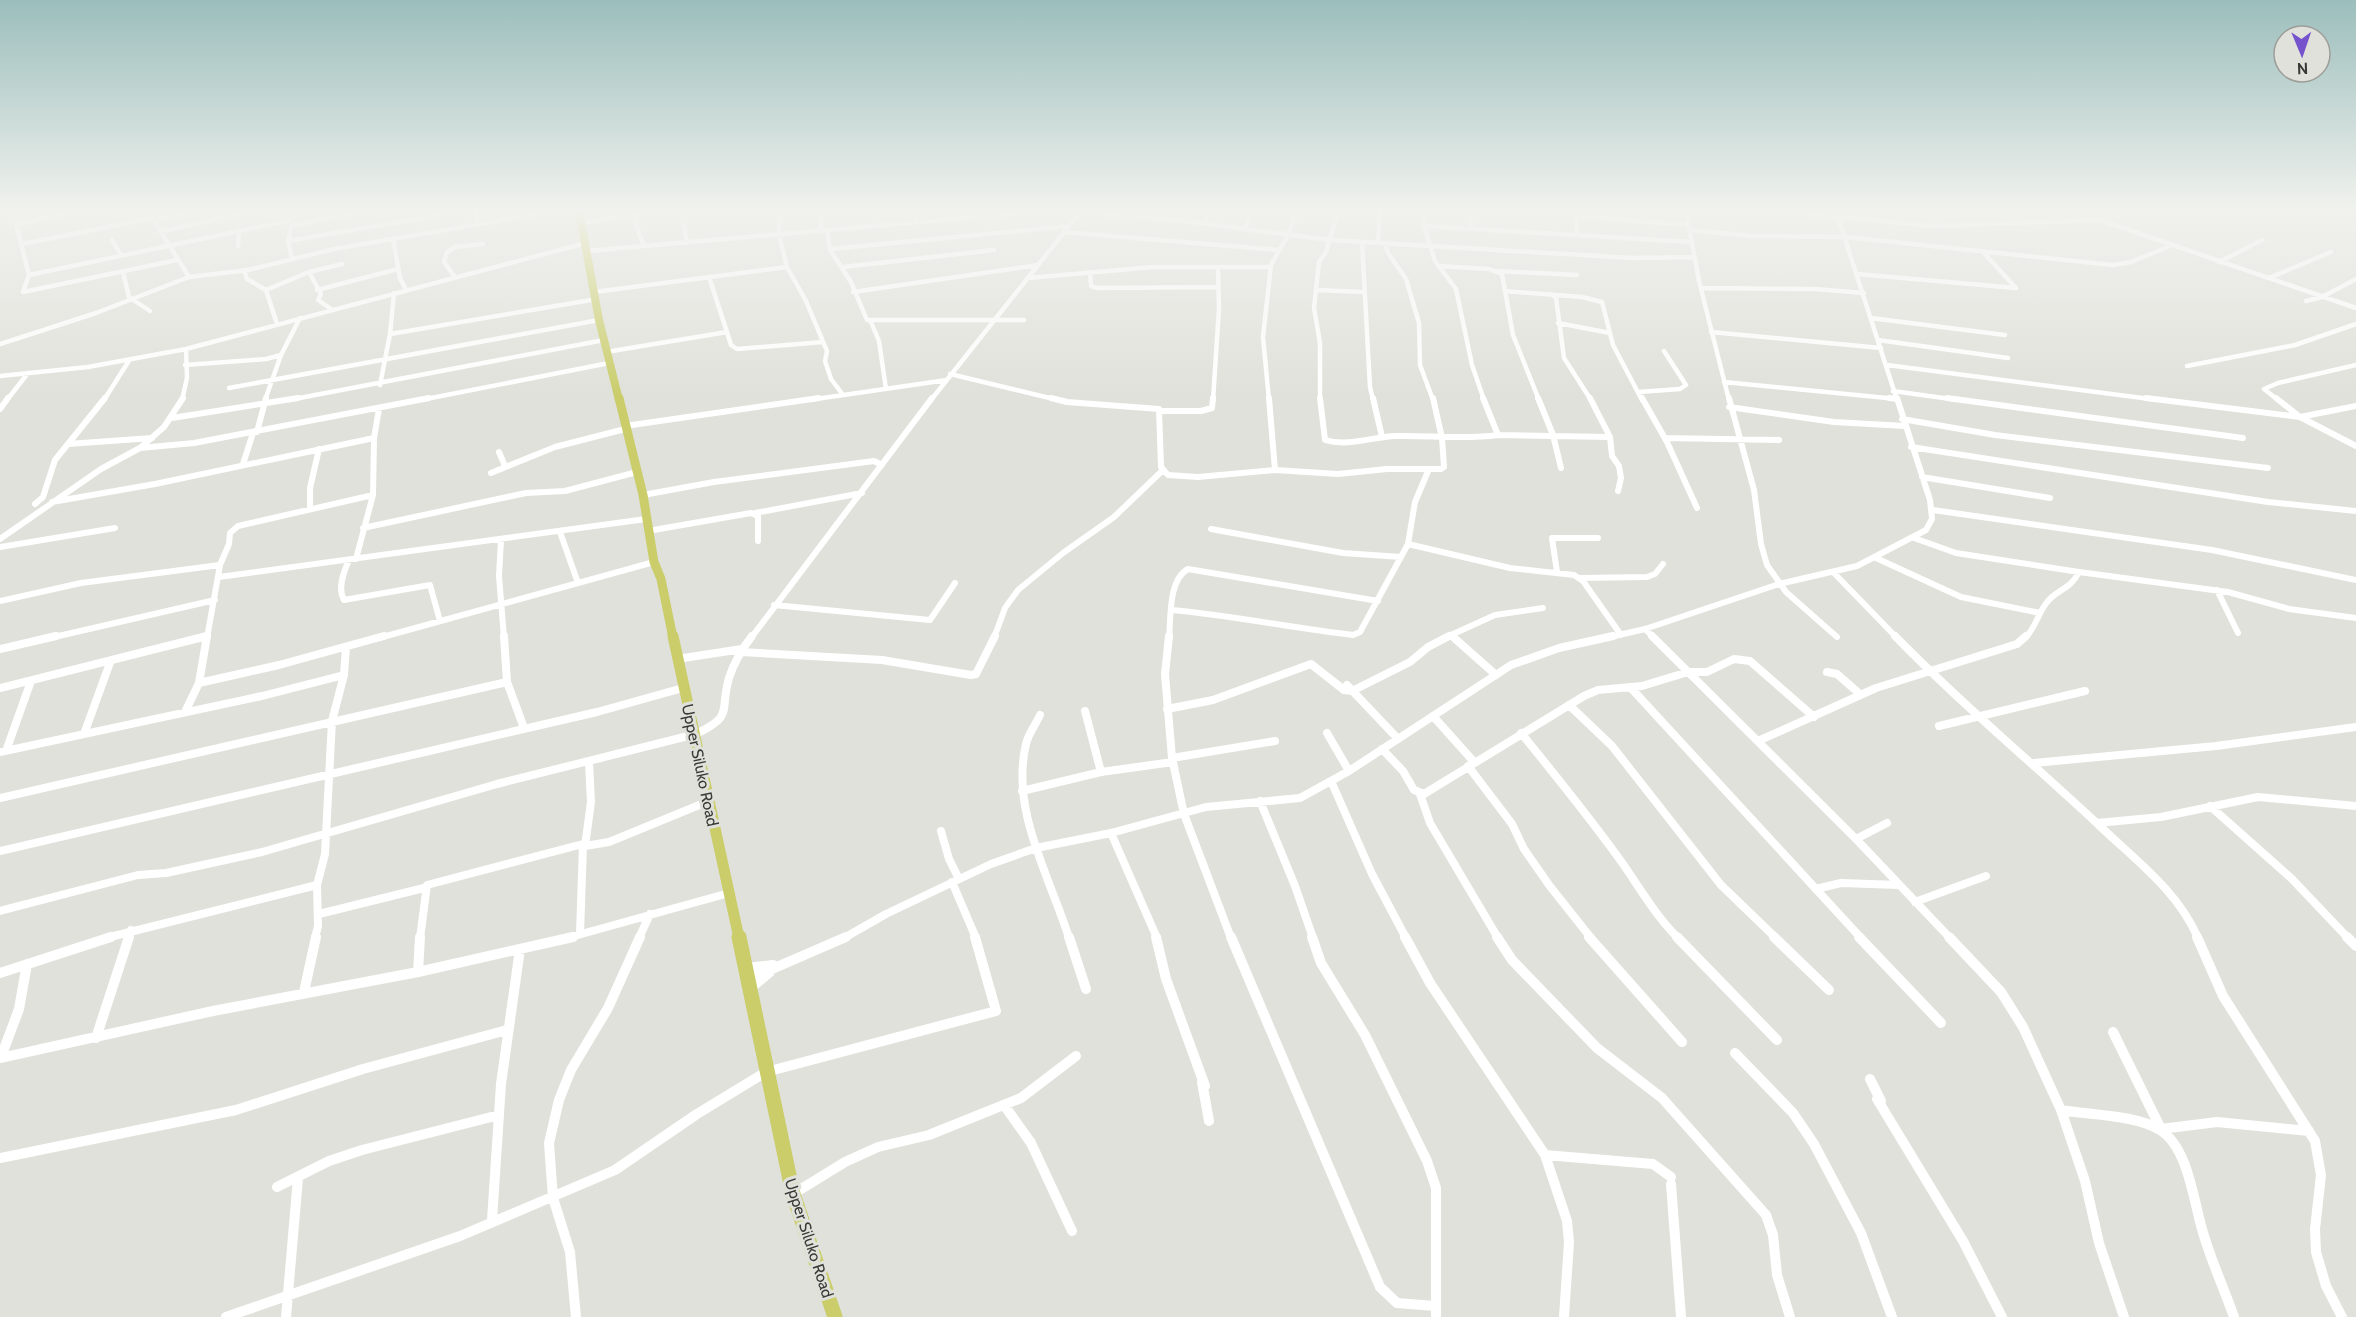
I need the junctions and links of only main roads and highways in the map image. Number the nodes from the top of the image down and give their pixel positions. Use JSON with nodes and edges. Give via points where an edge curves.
{"nodes":[{"id":1,"x":591,"y":272,"type":"edge"},
{"id":2,"x":835,"y":1317,"type":"edge"}],
"edges":[{"from":1,"to":2,"type":"main road","name":"Upper Siluko Road","via":[[606,352],[643,495],[654,562],[696,734],[793,1194]]}]}
